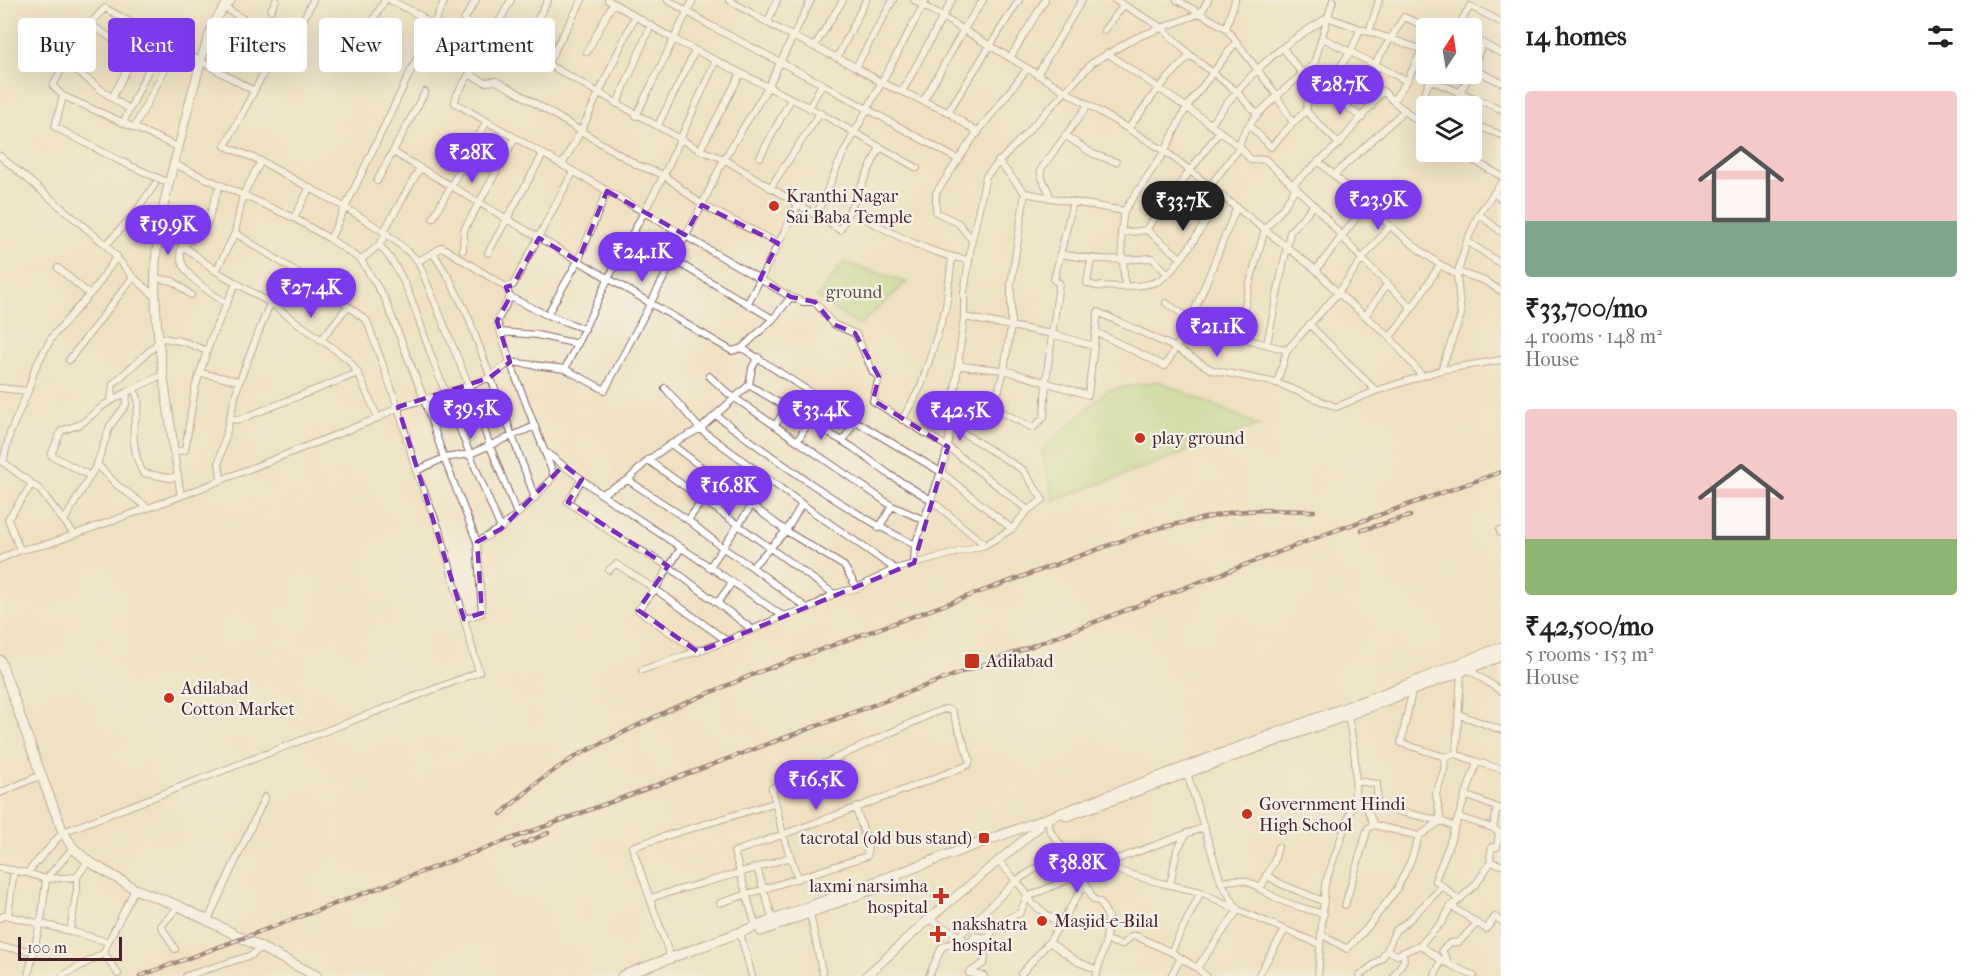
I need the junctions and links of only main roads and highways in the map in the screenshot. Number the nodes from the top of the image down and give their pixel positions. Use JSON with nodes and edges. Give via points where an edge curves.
{"nodes":[{"id":1,"x":1501,"y":647,"type":"edge"},
{"id":2,"x":1501,"y":656,"type":"edge"},
{"id":3,"x":0,"y":660,"type":"edge"},
{"id":4,"x":1346,"y":711,"type":"junction"},
{"id":5,"x":1048,"y":820,"type":"junction"},
{"id":6,"x":809,"y":910,"type":"junction"},
{"id":7,"x":741,"y":935,"type":"junction"},
{"id":8,"x":317,"y":976,"type":"edge"},
{"id":9,"x":622,"y":976,"type":"edge"},
{"id":10,"x":639,"y":976,"type":"edge"}],
"edges":[{"from":1,"to":4,"type":"main road"},
{"from":2,"to":4,"type":"main road","via":[[1412,691]]},
{"from":3,"to":8,"type":"main road","via":[[41,775],[73,848],[135,889],[179,906]]},
{"from":4,"to":5,"type":"main road"},
{"from":5,"to":6,"type":"main road"},
{"from":5,"to":6,"type":"main road","via":[[1039,827]]},
{"from":6,"to":7,"type":"main road"},
{"from":6,"to":7,"type":"main road","via":[[773,920]]},
{"from":7,"to":9,"type":"main road"},
{"from":7,"to":10,"type":"main road"}]}
